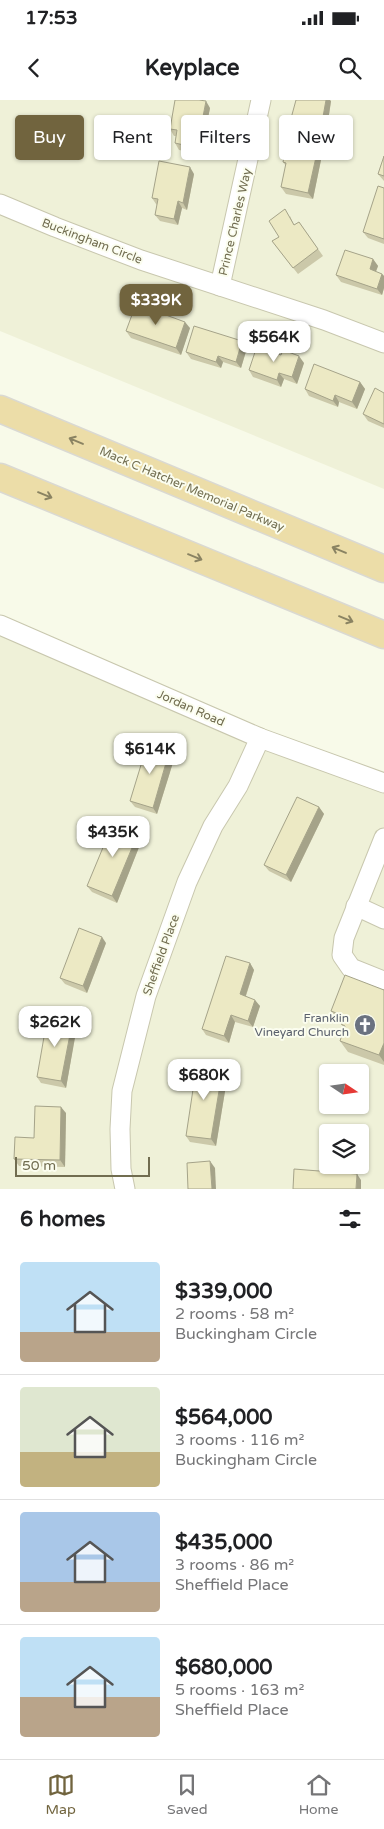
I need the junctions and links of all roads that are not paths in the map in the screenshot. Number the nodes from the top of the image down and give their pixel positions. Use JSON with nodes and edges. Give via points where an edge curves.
{"nodes":[{"id":1,"x":262,"y":100,"type":"edge"},
{"id":2,"x":0,"y":204,"type":"edge"},
{"id":3,"x":220,"y":286,"type":"junction"},
{"id":4,"x":384,"y":343,"type":"edge"},
{"id":5,"x":0,"y":409,"type":"edge"},
{"id":6,"x":0,"y":477,"type":"edge"},
{"id":7,"x":384,"y":569,"type":"edge"},
{"id":8,"x":0,"y":625,"type":"edge"},
{"id":9,"x":384,"y":635,"type":"edge"},
{"id":10,"x":260,"y":738,"type":"junction"},
{"id":11,"x":384,"y":784,"type":"edge"},
{"id":12,"x":384,"y":838,"type":"edge"},
{"id":13,"x":356,"y":906,"type":"junction"},
{"id":14,"x":384,"y":919,"type":"edge"},
{"id":15,"x":381,"y":980,"type":"dead end"},
{"id":16,"x":124,"y":1189,"type":"edge"}],
"edges":[{"from":1,"to":3,"type":"street","name":"Prince Charles Way"},
{"from":2,"to":3,"type":"street","name":"Buckingham Circle","via":[[140,260]]},
{"from":3,"to":4,"type":"street","name":"Buckingham Circle"},
{"from":7,"to":5,"type":"highway","name":"Mack C Hatcher Memorial Parkway","one_way":true},
{"from":6,"to":9,"type":"highway","one_way":true},
{"from":8,"to":10,"type":"street","name":"Jordan Road"},
{"from":10,"to":11,"type":"street","name":"Jordan Road"},
{"from":10,"to":16,"type":"street","name":"Sheffield Place","via":[[188,882],[146,996],[122,1091],[120,1129]]},
{"from":12,"to":13,"type":"street"},
{"from":13,"to":14,"type":"street"},
{"from":13,"to":15,"type":"street","via":[[344,938],[342,955],[351,968]]}]}
